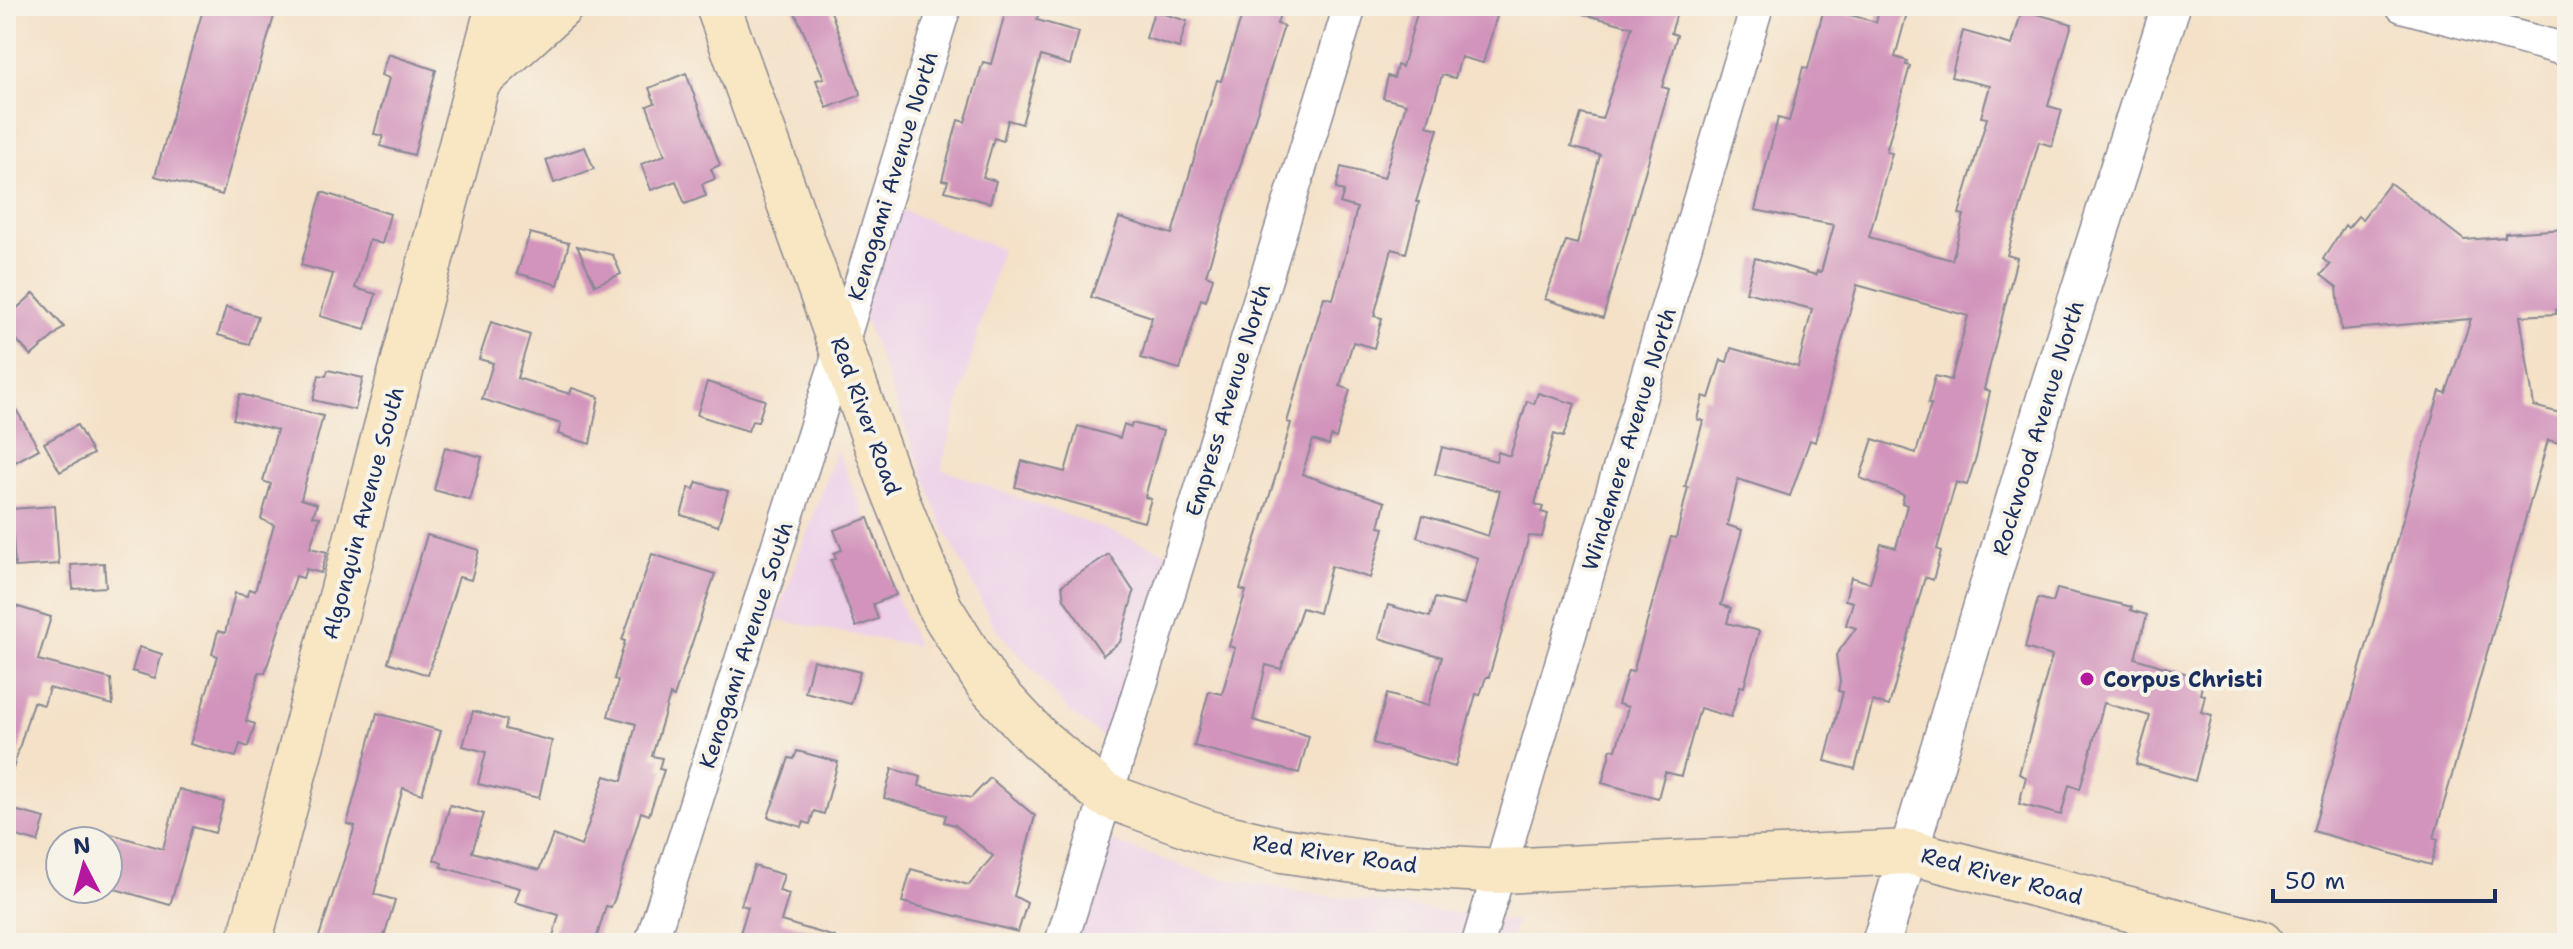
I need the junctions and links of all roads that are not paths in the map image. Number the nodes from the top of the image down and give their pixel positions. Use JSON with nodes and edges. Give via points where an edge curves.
{"nodes":[{"id":1,"x":498,"y":6,"type":"edge"},
{"id":2,"x":561,"y":6,"type":"edge"},
{"id":3,"x":718,"y":6,"type":"edge"},
{"id":4,"x":945,"y":6,"type":"edge"},
{"id":5,"x":1350,"y":6,"type":"edge"},
{"id":6,"x":1757,"y":6,"type":"edge"},
{"id":7,"x":2171,"y":6,"type":"edge"},
{"id":8,"x":2402,"y":6,"type":"edge"},
{"id":9,"x":2567,"y":50,"type":"edge"},
{"id":10,"x":477,"y":82,"type":"junction"},
{"id":11,"x":841,"y":347,"type":"junction"},
{"id":12,"x":1105,"y":795,"type":"junction"},
{"id":13,"x":1909,"y":852,"type":"junction"},
{"id":14,"x":1500,"y":871,"type":"junction"},
{"id":15,"x":249,"y":943,"type":"edge"},
{"id":16,"x":651,"y":943,"type":"edge"},
{"id":17,"x":1061,"y":943,"type":"edge"},
{"id":18,"x":1478,"y":943,"type":"edge"},
{"id":19,"x":1881,"y":943,"type":"edge"},
{"id":20,"x":2261,"y":943,"type":"edge"}],
"edges":[{"from":1,"to":10,"type":"main road","name":"Algonquin Avenue South"},
{"from":2,"to":10,"type":"main road"},
{"from":3,"to":11,"type":"main road","name":"Red River Road"},
{"from":4,"to":11,"type":"street","name":"Kenogami Avenue North"},
{"from":5,"to":12,"type":"street","name":"Empress Avenue North"},
{"from":6,"to":14,"type":"street","name":"Windemere Avenue North"},
{"from":7,"to":13,"type":"street","name":"Rockwood Avenue North"},
{"from":8,"to":9,"type":"street"},
{"from":10,"to":15,"type":"main road","name":"Algonquin Avenue South"},
{"from":11,"to":12,"type":"main road","name":"Red River Road","via":[[940,608],[987,683],[1038,738]]},
{"from":11,"to":16,"type":"street","name":"Kenogami Avenue South"},
{"from":12,"to":14,"type":"main road","name":"Red River Road","via":[[1210,833],[1282,850],[1368,863]]},
{"from":12,"to":17,"type":"street","name":"Empress Avenue North"},
{"from":13,"to":14,"type":"main road","name":"Red River Road"},
{"from":13,"to":19,"type":"street","name":"Rockwood Avenue North"},
{"from":13,"to":20,"type":"main road","name":"Red River Road"},
{"from":14,"to":18,"type":"street","name":"Windemere Avenue North"}]}
